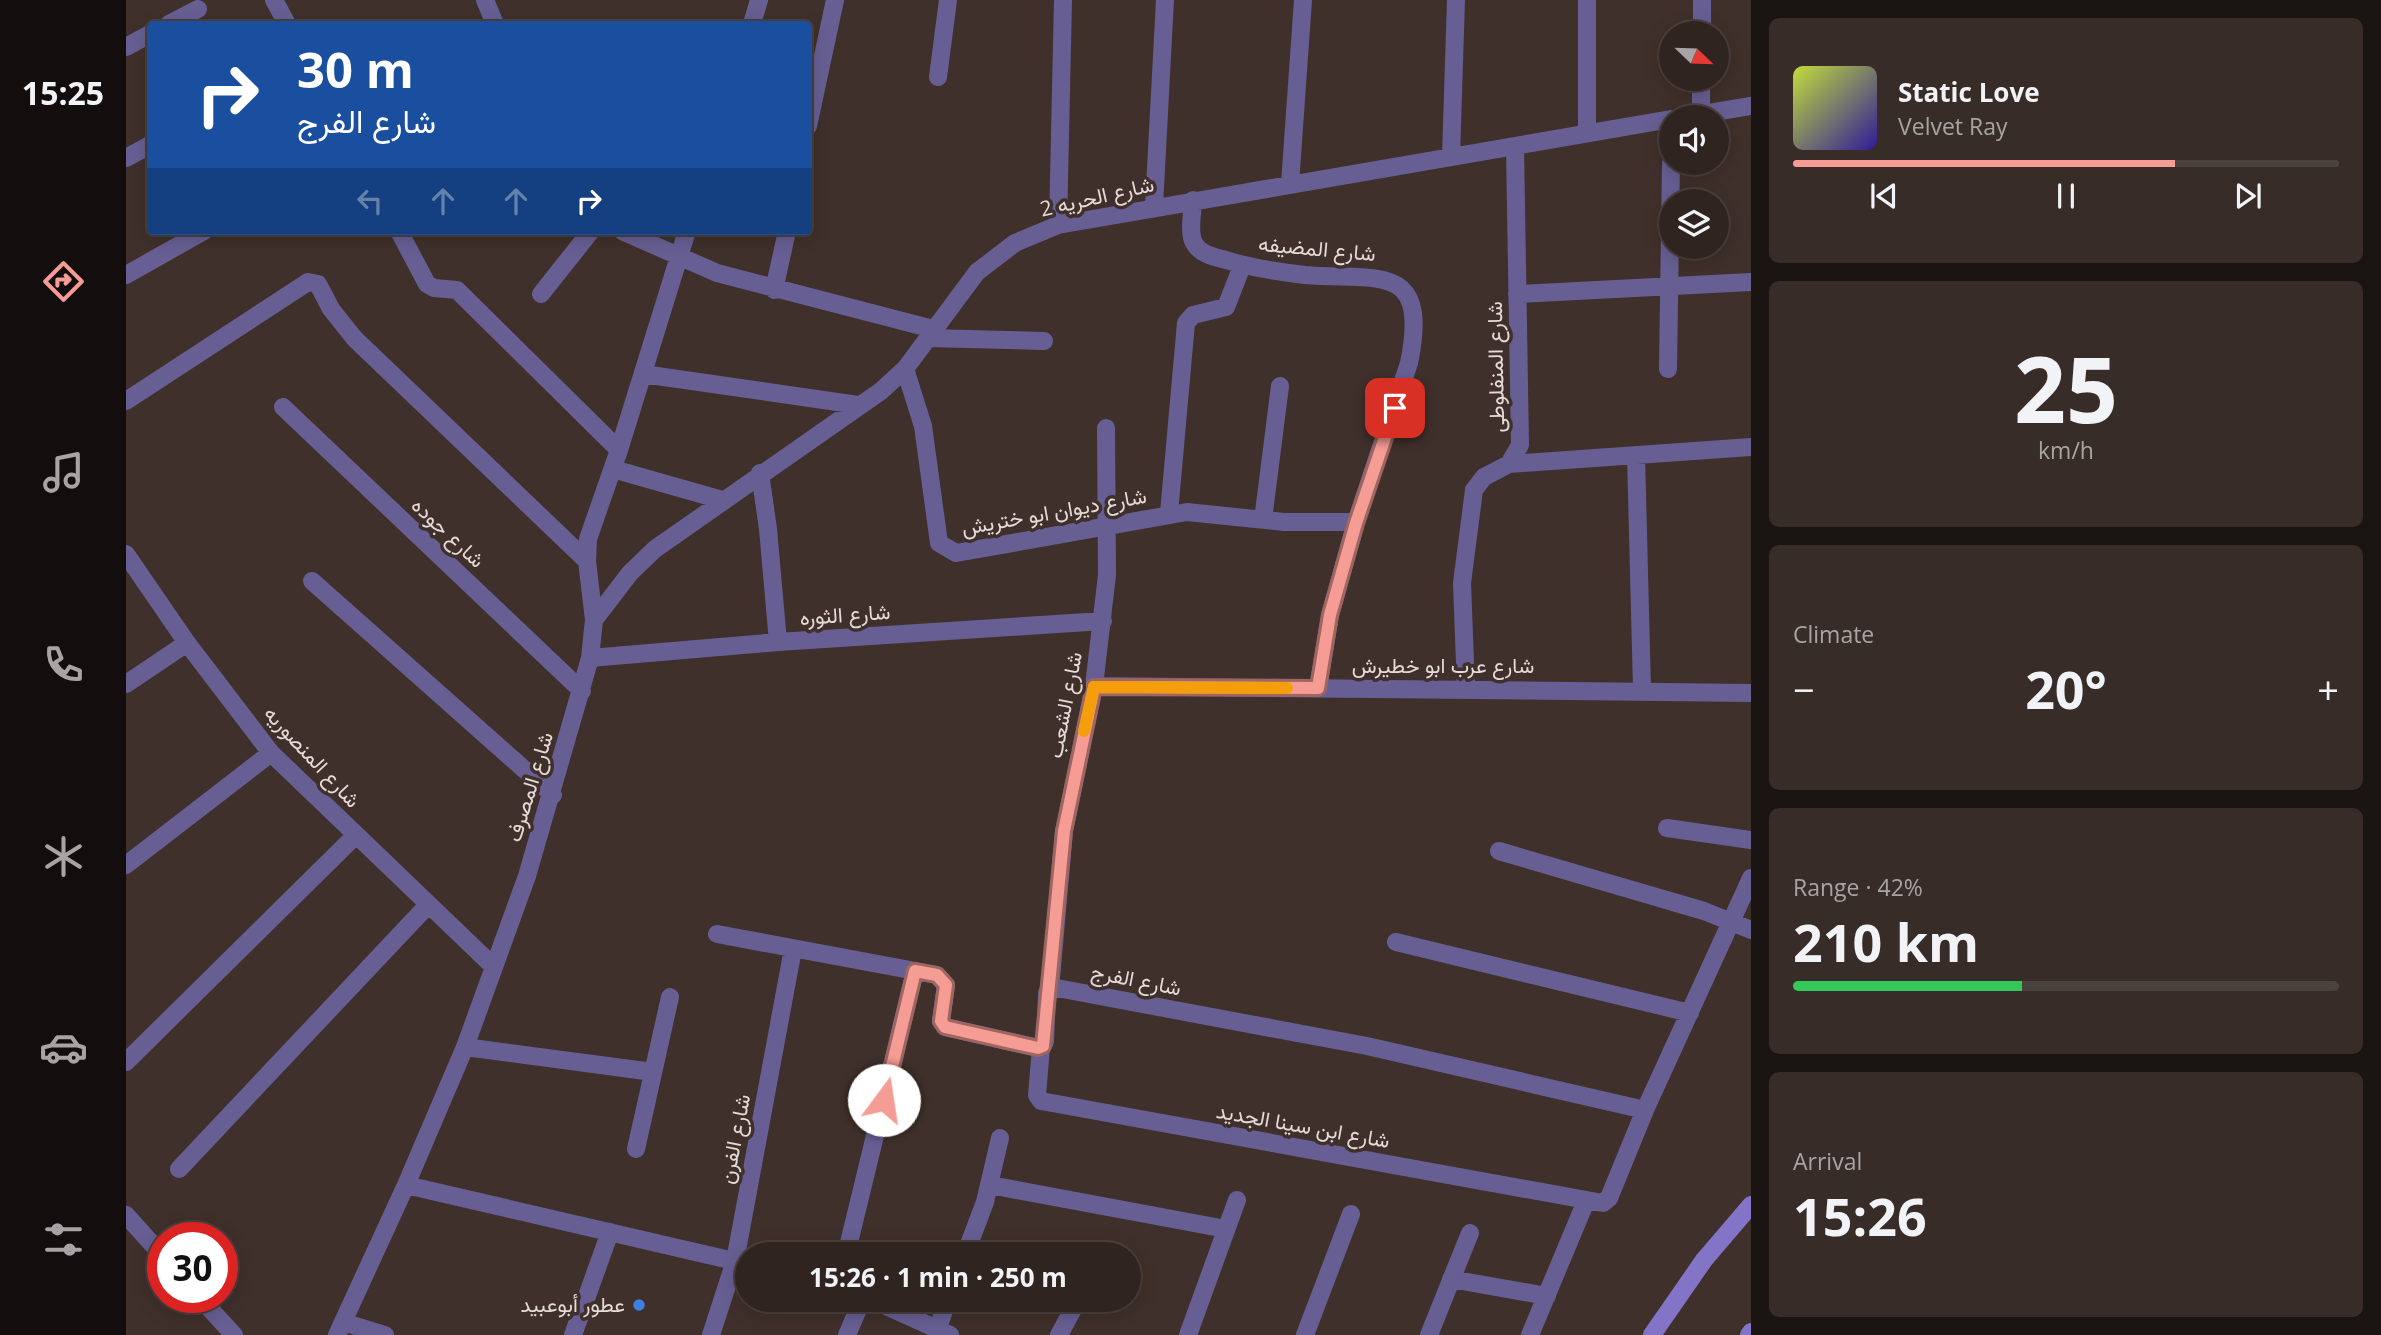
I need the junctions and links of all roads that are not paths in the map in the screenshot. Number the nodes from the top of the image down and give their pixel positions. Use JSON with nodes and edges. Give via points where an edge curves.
{"nodes":[{"id":1,"x":274,"y":0,"type":"edge"},
{"id":2,"x":485,"y":0,"type":"edge"},
{"id":3,"x":758,"y":0,"type":"edge"},
{"id":4,"x":835,"y":0,"type":"edge"},
{"id":5,"x":948,"y":0,"type":"edge"},
{"id":6,"x":1063,"y":0,"type":"edge"},
{"id":7,"x":1166,"y":0,"type":"edge"},
{"id":8,"x":1303,"y":0,"type":"edge"},
{"id":9,"x":1456,"y":0,"type":"edge"},
{"id":10,"x":1587,"y":0,"type":"edge"},
{"id":11,"x":1702,"y":0,"type":"edge"},
{"id":12,"x":198,"y":9,"type":"dead end"},
{"id":13,"x":175,"y":21,"type":"edge"},
{"id":14,"x":285,"y":21,"type":"edge"},
{"id":15,"x":494,"y":21,"type":"edge"},
{"id":16,"x":753,"y":21,"type":"edge"},
{"id":17,"x":1702,"y":21,"type":"edge"},
{"id":18,"x":147,"y":36,"type":"edge"},
{"id":19,"x":126,"y":47,"type":"edge"},
{"id":20,"x":938,"y":77,"type":"dead end"},
{"id":21,"x":1751,"y":106,"type":"edge"},
{"id":22,"x":812,"y":107,"type":"edge"},
{"id":23,"x":1729,"y":110,"type":"edge"},
{"id":24,"x":1659,"y":121,"type":"edge"},
{"id":25,"x":1587,"y":133,"type":"junction"},
{"id":26,"x":147,"y":147,"type":"edge"},
{"id":27,"x":1515,"y":147,"type":"junction"},
{"id":28,"x":126,"y":158,"type":"edge"},
{"id":29,"x":1451,"y":158,"type":"junction"},
{"id":30,"x":1671,"y":175,"type":"edge"},
{"id":31,"x":1290,"y":184,"type":"junction"},
{"id":32,"x":1193,"y":200,"type":"junction"},
{"id":33,"x":1154,"y":206,"type":"junction"},
{"id":34,"x":1058,"y":225,"type":"junction"},
{"id":35,"x":197,"y":235,"type":"edge"},
{"id":36,"x":401,"y":235,"type":"edge"},
{"id":37,"x":588,"y":235,"type":"edge"},
{"id":38,"x":631,"y":235,"type":"edge"},
{"id":39,"x":686,"y":235,"type":"edge"},
{"id":40,"x":786,"y":235,"type":"edge"},
{"id":41,"x":679,"y":256,"type":"junction"},
{"id":42,"x":1242,"y":265,"type":"junction"},
{"id":43,"x":126,"y":275,"type":"edge"},
{"id":44,"x":1751,"y":282,"type":"edge"},
{"id":45,"x":1667,"y":286,"type":"junction"},
{"id":46,"x":774,"y":290,"type":"junction"},
{"id":47,"x":541,"y":294,"type":"dead end"},
{"id":48,"x":1517,"y":294,"type":"junction"},
{"id":49,"x":930,"y":334,"type":"junction"},
{"id":50,"x":1044,"y":341,"type":"dead end"},
{"id":51,"x":905,"y":369,"type":"junction"},
{"id":52,"x":1668,"y":369,"type":"dead end"},
{"id":53,"x":643,"y":374,"type":"junction"},
{"id":54,"x":1280,"y":386,"type":"dead end"},
{"id":55,"x":126,"y":401,"type":"edge"},
{"id":56,"x":858,"y":405,"type":"junction"},
{"id":57,"x":283,"y":408,"type":"dead end"},
{"id":58,"x":1106,"y":428,"type":"dead end"},
{"id":59,"x":1751,"y":447,"type":"edge"},
{"id":60,"x":619,"y":450,"type":"junction"},
{"id":61,"x":1636,"y":455,"type":"junction"},
{"id":62,"x":1509,"y":464,"type":"junction"},
{"id":63,"x":613,"y":469,"type":"junction"},
{"id":64,"x":760,"y":473,"type":"junction"},
{"id":65,"x":722,"y":500,"type":"junction"},
{"id":66,"x":1169,"y":513,"type":"junction"},
{"id":67,"x":1263,"y":520,"type":"junction"},
{"id":68,"x":1356,"y":523,"type":"junction"},
{"id":69,"x":1109,"y":528,"type":"junction"},
{"id":70,"x":126,"y":554,"type":"edge"},
{"id":71,"x":587,"y":561,"type":"junction"},
{"id":72,"x":312,"y":581,"type":"dead end"},
{"id":73,"x":594,"y":620,"type":"junction"},
{"id":74,"x":1102,"y":621,"type":"junction"},
{"id":75,"x":778,"y":642,"type":"junction"},
{"id":76,"x":187,"y":643,"type":"junction"},
{"id":77,"x":590,"y":658,"type":"junction"},
{"id":78,"x":126,"y":684,"type":"edge"},
{"id":79,"x":1094,"y":687,"type":"junction"},
{"id":80,"x":1318,"y":688,"type":"junction"},
{"id":81,"x":1466,"y":689,"type":"junction"},
{"id":82,"x":1642,"y":689,"type":"junction"},
{"id":83,"x":582,"y":691,"type":"junction"},
{"id":84,"x":1751,"y":693,"type":"edge"},
{"id":85,"x":271,"y":753,"type":"junction"},
{"id":86,"x":553,"y":795,"type":"junction"},
{"id":87,"x":1667,"y":828,"type":"dead end"},
{"id":88,"x":355,"y":836,"type":"junction"},
{"id":89,"x":1751,"y":839,"type":"edge"},
{"id":90,"x":1499,"y":851,"type":"dead end"},
{"id":91,"x":126,"y":865,"type":"edge"},
{"id":92,"x":1751,"y":878,"type":"edge"},
{"id":93,"x":428,"y":905,"type":"junction"},
{"id":94,"x":1730,"y":921,"type":"junction"},
{"id":95,"x":1751,"y":930,"type":"edge"},
{"id":96,"x":716,"y":934,"type":"dead end"},
{"id":97,"x":1396,"y":942,"type":"dead end"},
{"id":98,"x":793,"y":949,"type":"junction"},
{"id":99,"x":493,"y":966,"type":"junction"},
{"id":100,"x":915,"y":971,"type":"junction"},
{"id":101,"x":1050,"y":990,"type":"junction"},
{"id":102,"x":670,"y":998,"type":"dead end"},
{"id":103,"x":1690,"y":1013,"type":"junction"},
{"id":104,"x":465,"y":1047,"type":"junction"},
{"id":105,"x":1041,"y":1048,"type":"junction"},
{"id":106,"x":126,"y":1062,"type":"edge"},
{"id":107,"x":653,"y":1072,"type":"junction"},
{"id":108,"x":1645,"y":1110,"type":"junction"},
{"id":109,"x":1000,"y":1138,"type":"dead end"},
{"id":110,"x":636,"y":1149,"type":"dead end"},
{"id":111,"x":179,"y":1169,"type":"dead end"},
{"id":112,"x":406,"y":1185,"type":"junction"},
{"id":113,"x":990,"y":1185,"type":"junction"},
{"id":114,"x":1237,"y":1200,"type":"dead end"},
{"id":115,"x":1586,"y":1201,"type":"junction"},
{"id":116,"x":1751,"y":1205,"type":"edge"},
{"id":117,"x":1350,"y":1214,"type":"dead end"},
{"id":118,"x":126,"y":1215,"type":"edge"},
{"id":119,"x":1226,"y":1229,"type":"junction"},
{"id":120,"x":610,"y":1233,"type":"junction"},
{"id":121,"x":1470,"y":1233,"type":"dead end"},
{"id":122,"x":147,"y":1238,"type":"edge"},
{"id":123,"x":744,"y":1242,"type":"edge"},
{"id":124,"x":849,"y":1242,"type":"edge"},
{"id":125,"x":970,"y":1242,"type":"edge"},
{"id":126,"x":735,"y":1262,"type":"edge"},
{"id":127,"x":735,"y":1277,"type":"edge"},
{"id":128,"x":1451,"y":1279,"type":"junction"},
{"id":129,"x":1546,"y":1296,"type":"junction"},
{"id":130,"x":857,"y":1312,"type":"edge"},
{"id":131,"x":900,"y":1312,"type":"edge"},
{"id":132,"x":946,"y":1312,"type":"edge"},
{"id":133,"x":1071,"y":1312,"type":"edge"},
{"id":134,"x":214,"y":1313,"type":"edge"},
{"id":135,"x":340,"y":1329,"type":"edge"},
{"id":136,"x":944,"y":1331,"type":"edge"},
{"id":137,"x":234,"y":1335,"type":"edge"},
{"id":138,"x":385,"y":1335,"type":"edge"},
{"id":139,"x":573,"y":1335,"type":"edge"},
{"id":140,"x":711,"y":1335,"type":"edge"},
{"id":141,"x":848,"y":1335,"type":"edge"},
{"id":142,"x":1059,"y":1335,"type":"edge"},
{"id":143,"x":1188,"y":1335,"type":"edge"},
{"id":144,"x":1305,"y":1335,"type":"edge"},
{"id":145,"x":1429,"y":1335,"type":"edge"},
{"id":146,"x":1530,"y":1335,"type":"edge"},
{"id":147,"x":1652,"y":1335,"type":"edge"}],
"edges":[{"from":1,"to":14,"type":"street"},
{"from":2,"to":15,"type":"street"},
{"from":3,"to":16,"type":"street"},
{"from":4,"to":22,"type":"street"},
{"from":5,"to":20,"type":"street"},
{"from":6,"to":34,"type":"street"},
{"from":7,"to":33,"type":"street"},
{"from":8,"to":31,"type":"street"},
{"from":9,"to":29,"type":"street"},
{"from":10,"to":25,"type":"street"},
{"from":11,"to":17,"type":"street"},
{"from":12,"to":13,"type":"street"},
{"from":18,"to":19,"type":"street"},
{"from":21,"to":23,"type":"street"},
{"from":24,"to":25,"type":"street","name":"شارع الحريه 2"},
{"from":25,"to":27,"type":"street","name":"شارع الحريه 2"},
{"from":26,"to":28,"type":"street"},
{"from":27,"to":29,"type":"street","name":"شارع الحريه 2"},
{"from":27,"to":48,"type":"street","name":"شارع المنفلوطى"},
{"from":29,"to":31,"type":"street","name":"شارع الحريه 2"},
{"from":30,"to":45,"type":"street"},
{"from":31,"to":32,"type":"street","name":"شارع الحريه 2"},
{"from":32,"to":33,"type":"street","name":"شارع الحريه 2"},
{"from":32,"to":42,"type":"street","name":"شارع المضيفه","via":[[1194,242],[1203,253]]},
{"from":33,"to":34,"type":"street","name":"شارع الحريه 2"},
{"from":34,"to":49,"type":"street","name":"شارع الحريه 2","via":[[996,255],[977,272]]},
{"from":35,"to":43,"type":"street"},
{"from":36,"to":60,"type":"street","via":[[427,284],[457,290]]},
{"from":37,"to":47,"type":"street"},
{"from":38,"to":41,"type":"street"},
{"from":39,"to":41,"type":"street","name":"شارع المصرف"},
{"from":40,"to":46,"type":"street"},
{"from":41,"to":46,"type":"street"},
{"from":41,"to":53,"type":"street","name":"شارع المصرف"},
{"from":42,"to":66,"type":"street","via":[[1226,307],[1193,315],[1186,323]]},
{"from":42,"to":68,"type":"street","name":"شارع المضيفه","via":[[1306,275],[1380,277],[1409,299],[1415,335],[1409,363]]},
{"from":44,"to":45,"type":"street"},
{"from":45,"to":48,"type":"street"},
{"from":45,"to":52,"type":"street"},
{"from":46,"to":49,"type":"street"},
{"from":48,"to":62,"type":"street","name":"شارع المنفلوطى","via":[[1520,445]]},
{"from":49,"to":50,"type":"street"},
{"from":49,"to":51,"type":"street","name":"شارع الحريه 2"},
{"from":51,"to":56,"type":"street","name":"شارع الحريه 2"},
{"from":51,"to":69,"type":"street","name":"شارع ديوان ابو ختريش","via":[[921,413],[943,548],[956,553]]},
{"from":53,"to":56,"type":"street"},
{"from":53,"to":60,"type":"street","name":"شارع المصرف"},
{"from":54,"to":67,"type":"street"},
{"from":55,"to":71,"type":"street","via":[[308,282],[321,287],[331,309],[355,339]]},
{"from":56,"to":64,"type":"street","name":"شارع الحريه 2"},
{"from":57,"to":83,"type":"street","name":"شارع جوده"},
{"from":58,"to":69,"type":"street","name":"شارع الشعب"},
{"from":59,"to":61,"type":"street"},
{"from":60,"to":63,"type":"street","name":"شارع المصرف"},
{"from":61,"to":62,"type":"street"},
{"from":61,"to":82,"type":"street"},
{"from":62,"to":81,"type":"street","name":"شارع المنفلوطى","via":[[1485,477],[1474,490],[1462,583]]},
{"from":63,"to":65,"type":"street"},
{"from":63,"to":71,"type":"street","name":"شارع المصرف","via":[[588,539]]},
{"from":64,"to":65,"type":"street","name":"شارع الحريه 2"},
{"from":64,"to":75,"type":"street"},
{"from":65,"to":73,"type":"street","name":"شارع الحريه 2","via":[[654,549]]},
{"from":66,"to":67,"type":"street","name":"شارع ديوان ابو ختريش","via":[[1203,512]]},
{"from":66,"to":69,"type":"street","name":"شارع ديوان ابو ختريش"},
{"from":67,"to":68,"type":"street","name":"شارع ديوان ابو ختريش"},
{"from":68,"to":80,"type":"street","name":"شارع المضيفه","via":[[1330,615]]},
{"from":69,"to":74,"type":"street","name":"شارع الشعب"},
{"from":70,"to":76,"type":"street","name":"شارع المنصوريه"},
{"from":71,"to":73,"type":"street","name":"شارع المصرف"},
{"from":72,"to":86,"type":"street"},
{"from":73,"to":77,"type":"street","name":"شارع المصرف"},
{"from":74,"to":75,"type":"street","name":"شارع الثوره"},
{"from":74,"to":79,"type":"street","name":"شارع الشعب"},
{"from":75,"to":77,"type":"street","name":"شارع الثوره"},
{"from":76,"to":78,"type":"street"},
{"from":76,"to":85,"type":"street","name":"شارع المنصوريه"},
{"from":77,"to":83,"type":"street","name":"شارع المصرف"},
{"from":79,"to":80,"type":"street","name":"شارع عرب ابو خطيرش"},
{"from":79,"to":101,"type":"street","name":"شارع الشعب","via":[[1064,831]]},
{"from":80,"to":81,"type":"street","name":"شارع عرب ابو خطيرش"},
{"from":81,"to":82,"type":"street","name":"شارع عرب ابو خطيرش"},
{"from":82,"to":84,"type":"street","name":"شارع عرب ابو خطيرش"},
{"from":83,"to":86,"type":"street","name":"شارع المصرف"},
{"from":85,"to":88,"type":"street","name":"شارع المنصوريه"},
{"from":85,"to":91,"type":"street"},
{"from":86,"to":99,"type":"street","name":"شارع المصرف"},
{"from":87,"to":89,"type":"street"},
{"from":88,"to":93,"type":"street","name":"شارع المنصوريه"},
{"from":88,"to":106,"type":"street"},
{"from":90,"to":94,"type":"street"},
{"from":92,"to":94,"type":"street"},
{"from":93,"to":99,"type":"street","name":"شارع المنصوريه"},
{"from":93,"to":111,"type":"street"},
{"from":94,"to":95,"type":"street"},
{"from":94,"to":103,"type":"street"},
{"from":96,"to":98,"type":"street"},
{"from":97,"to":103,"type":"street"},
{"from":98,"to":100,"type":"street"},
{"from":98,"to":123,"type":"street","name":"شارع الفرن"},
{"from":99,"to":104,"type":"street","name":"شارع المصرف"},
{"from":100,"to":105,"type":"street","via":[[937,975],[946,985],[941,1021],[945,1027]]},
{"from":100,"to":124,"type":"street"},
{"from":101,"to":105,"type":"street"},
{"from":101,"to":108,"type":"street","name":"شارع الفرج","via":[[1367,1046]]},
{"from":102,"to":107,"type":"street"},
{"from":103,"to":108,"type":"street"},
{"from":104,"to":107,"type":"street"},
{"from":104,"to":112,"type":"street","name":"شارع المصرف"},
{"from":105,"to":115,"type":"street","name":"شارع ابن سينا الجديد","via":[[1037,1095],[1041,1101]]},
{"from":107,"to":110,"type":"street"},
{"from":108,"to":115,"type":"street","name":"شارع ابن سينا الجديد","via":[[1609,1198],[1603,1203]]},
{"from":109,"to":113,"type":"street"},
{"from":112,"to":120,"type":"street"},
{"from":112,"to":135,"type":"street","name":"شارع المصرف"},
{"from":113,"to":119,"type":"street"},
{"from":113,"to":125,"type":"street"},
{"from":114,"to":119,"type":"street"},
{"from":115,"to":129,"type":"street"},
{"from":116,"to":147,"type":"street","via":[[1704,1260]]},
{"from":117,"to":144,"type":"street"},
{"from":118,"to":122,"type":"street"},
{"from":119,"to":143,"type":"street"},
{"from":120,"to":126,"type":"street"},
{"from":120,"to":139,"type":"street"},
{"from":121,"to":128,"type":"street"},
{"from":127,"to":140,"type":"street","name":"شارع الفرن"},
{"from":128,"to":129,"type":"street"},
{"from":128,"to":145,"type":"street"},
{"from":129,"to":146,"type":"street"},
{"from":130,"to":141,"type":"street"},
{"from":131,"to":136,"type":"street"},
{"from":132,"to":136,"type":"street"},
{"from":133,"to":142,"type":"street"},
{"from":134,"to":137,"type":"street"},
{"from":135,"to":138,"type":"street"}]}
